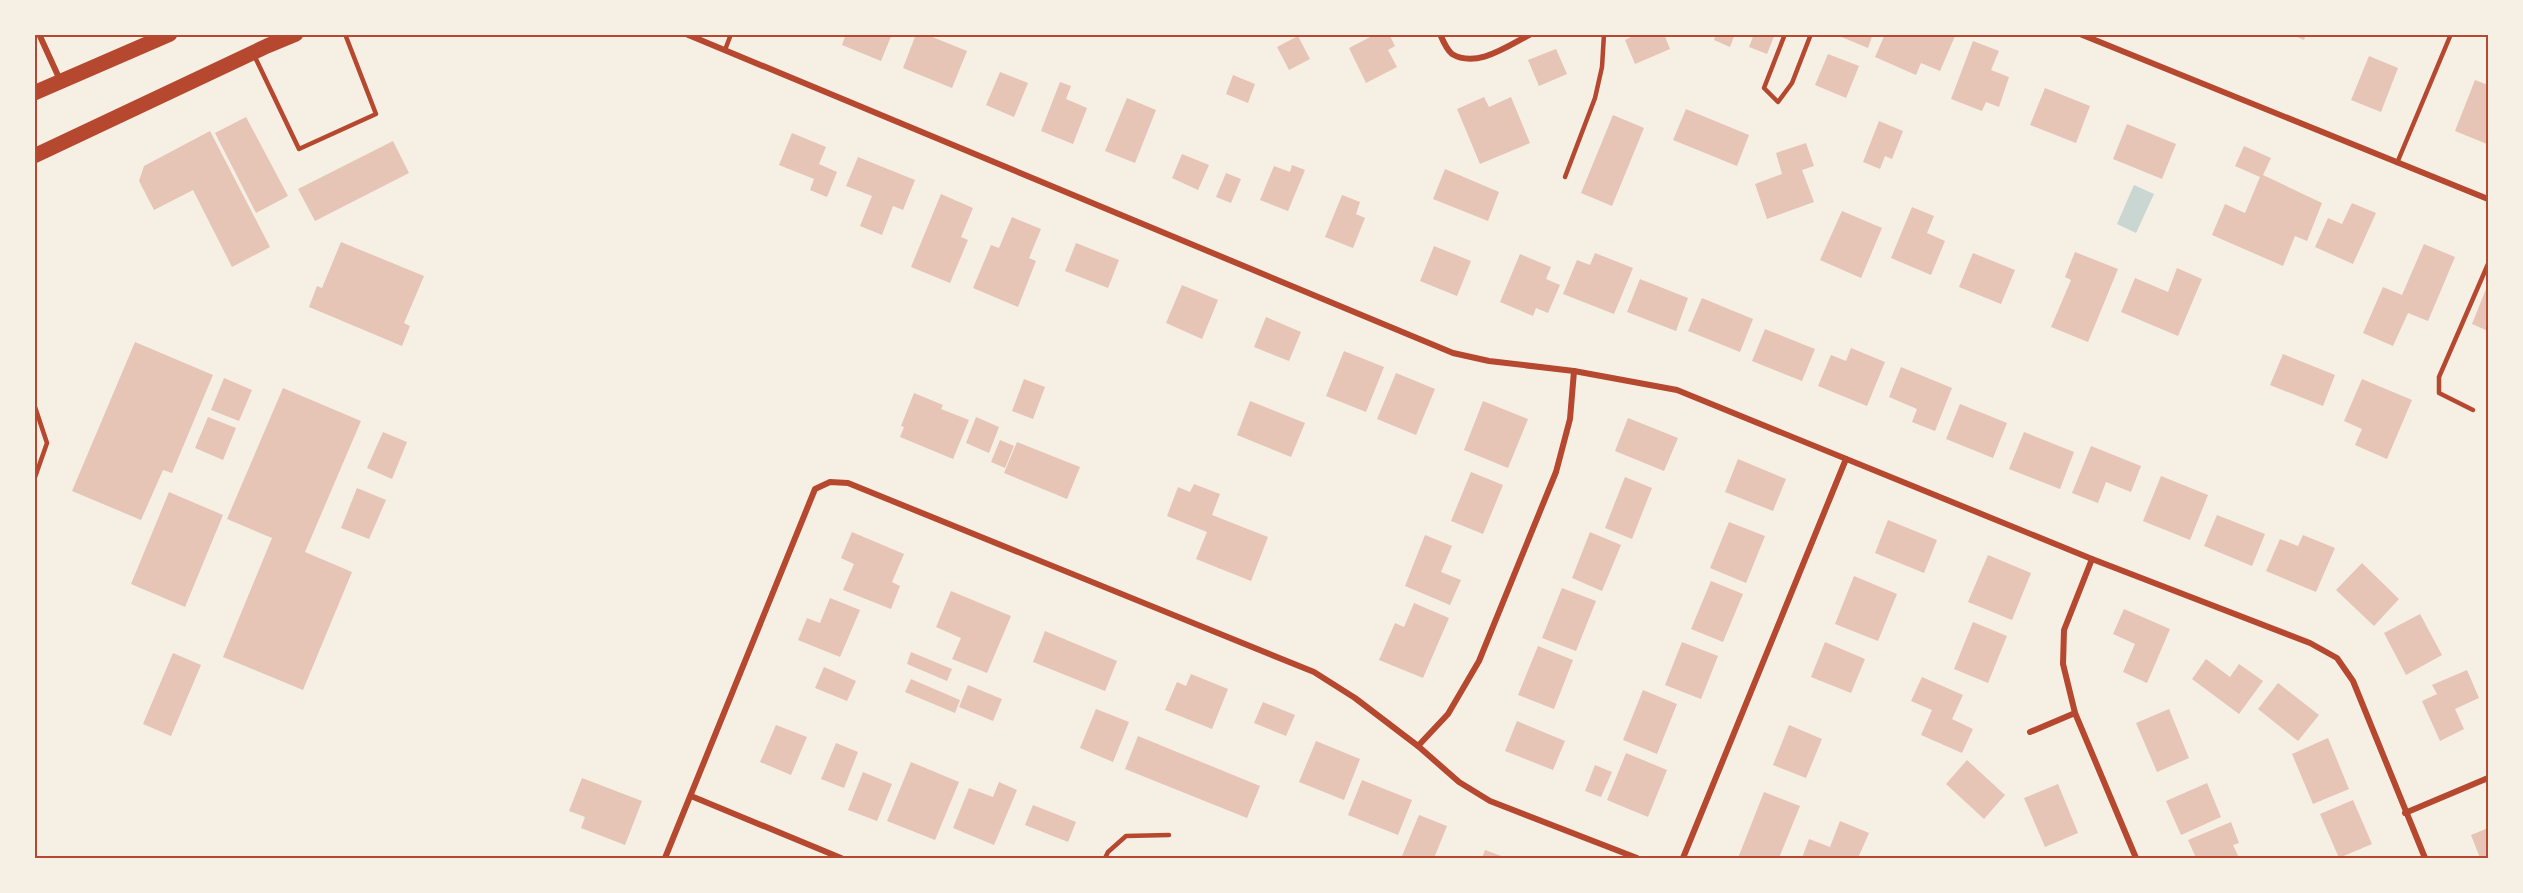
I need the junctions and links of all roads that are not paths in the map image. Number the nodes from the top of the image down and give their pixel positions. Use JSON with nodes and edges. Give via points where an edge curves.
{"nodes":[{"id":1,"x":39,"y":34,"type":"edge"},
{"id":2,"x":170,"y":34,"type":"edge"},
{"id":3,"x":296,"y":34,"type":"edge"},
{"id":4,"x":345,"y":34,"type":"edge"},
{"id":5,"x":686,"y":34,"type":"edge"},
{"id":6,"x":731,"y":34,"type":"edge"},
{"id":7,"x":1440,"y":34,"type":"edge"},
{"id":8,"x":1531,"y":34,"type":"edge"},
{"id":9,"x":1604,"y":34,"type":"edge"},
{"id":10,"x":1785,"y":34,"type":"edge"},
{"id":11,"x":1811,"y":34,"type":"edge"},
{"id":12,"x":2080,"y":34,"type":"edge"},
{"id":13,"x":2451,"y":34,"type":"edge"},
{"id":14,"x":266,"y":44,"type":"edge"},
{"id":15,"x":724,"y":50,"type":"junction"},
{"id":16,"x":61,"y":81,"type":"junction"},
{"id":17,"x":34,"y":93,"type":"edge"},
{"id":18,"x":34,"y":156,"type":"edge"},
{"id":19,"x":2397,"y":163,"type":"junction"},
{"id":20,"x":1565,"y":177,"type":"dead end"},
{"id":21,"x":2488,"y":199,"type":"edge"},
{"id":22,"x":2488,"y":264,"type":"edge"},
{"id":23,"x":1574,"y":371,"type":"junction"},
{"id":24,"x":34,"y":404,"type":"edge"},
{"id":25,"x":2474,"y":410,"type":"dead end"},
{"id":26,"x":1846,"y":459,"type":"junction"},
{"id":27,"x":34,"y":480,"type":"edge"},
{"id":28,"x":2092,"y":559,"type":"junction"},
{"id":29,"x":2075,"y":713,"type":"junction"},
{"id":30,"x":2030,"y":732,"type":"dead end"},
{"id":31,"x":1418,"y":746,"type":"junction"},
{"id":32,"x":2488,"y":778,"type":"edge"},
{"id":33,"x":690,"y":796,"type":"junction"},
{"id":34,"x":2405,"y":813,"type":"junction"},
{"id":35,"x":1169,"y":835,"type":"dead end"},
{"id":36,"x":665,"y":858,"type":"edge"},
{"id":37,"x":841,"y":858,"type":"edge"},
{"id":38,"x":1105,"y":858,"type":"edge"},
{"id":39,"x":1637,"y":858,"type":"edge"},
{"id":40,"x":1683,"y":858,"type":"edge"},
{"id":41,"x":2136,"y":858,"type":"edge"},
{"id":42,"x":2425,"y":858,"type":"edge"}],
"edges":[{"from":1,"to":16,"type":"street"},
{"from":2,"to":16,"type":"main road"},
{"from":3,"to":14,"type":"main road"},
{"from":4,"to":14,"type":"lane","via":[[376,114],[299,149]]},
{"from":5,"to":15,"type":"street"},
{"from":6,"to":15,"type":"lane"},
{"from":7,"to":8,"type":"street","via":[[1450,53],[1465,59],[1485,57]]},
{"from":9,"to":20,"type":"lane","via":[[1595,98]]},
{"from":10,"to":11,"type":"lane","via":[[1764,88],[1778,102],[1792,83]]},
{"from":12,"to":19,"type":"street"},
{"from":13,"to":19,"type":"lane"},
{"from":14,"to":18,"type":"main road"},
{"from":15,"to":23,"type":"street","via":[[1453,353]]},
{"from":16,"to":17,"type":"main road"},
{"from":19,"to":21,"type":"street"},
{"from":22,"to":25,"type":"lane","via":[[2439,377],[2439,393]]},
{"from":23,"to":26,"type":"street","via":[[1677,390]]},
{"from":23,"to":31,"type":"street","via":[[1570,419],[1556,472],[1479,661],[1448,714]]},
{"from":24,"to":27,"type":"lane","via":[[47,443]]},
{"from":26,"to":28,"type":"street"},
{"from":26,"to":40,"type":"street"},
{"from":28,"to":29,"type":"street","via":[[2064,630],[2063,664]]},
{"from":28,"to":34,"type":"street","via":[[2310,643],[2337,658],[2353,681]]},
{"from":29,"to":30,"type":"street"},
{"from":29,"to":41,"type":"street"},
{"from":31,"to":33,"type":"street","via":[[1314,672],[848,483],[830,482],[815,489]]},
{"from":31,"to":39,"type":"street","via":[[1460,782],[1490,801]]},
{"from":32,"to":34,"type":"street"},
{"from":33,"to":36,"type":"street"},
{"from":33,"to":37,"type":"street"},
{"from":34,"to":42,"type":"street"},
{"from":35,"to":38,"type":"lane","via":[[1126,836]]}]}
